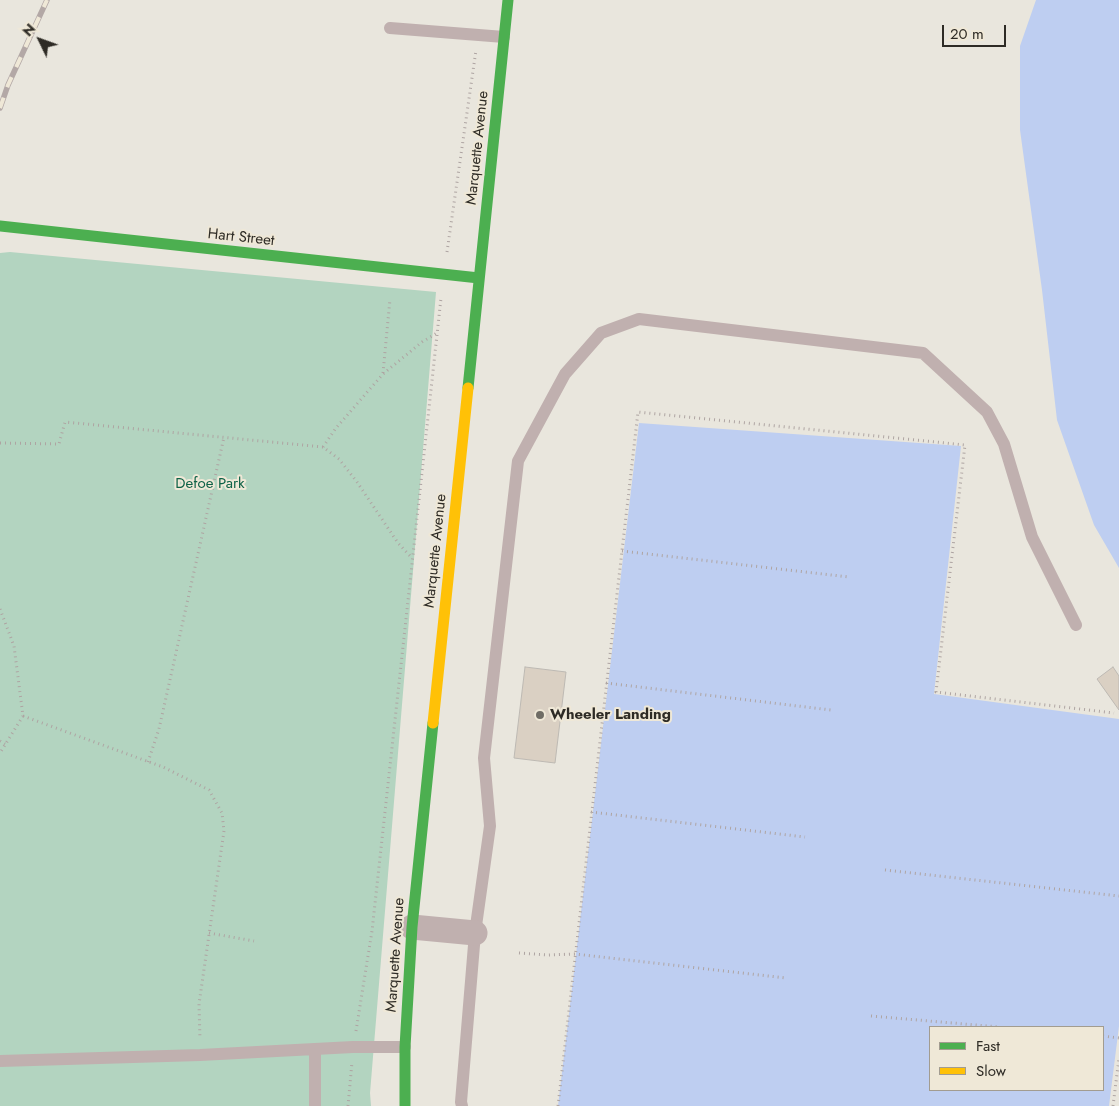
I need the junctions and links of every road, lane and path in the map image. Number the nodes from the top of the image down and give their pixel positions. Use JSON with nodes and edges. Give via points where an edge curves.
{"nodes":[{"id":1,"x":508,"y":0,"type":"edge"},
{"id":2,"x":390,"y":28,"type":"dead end"},
{"id":3,"x":478,"y":34,"type":"junction"},
{"id":4,"x":504,"y":37,"type":"junction"},
{"id":5,"x":0,"y":226,"type":"edge"},
{"id":6,"x":444,"y":276,"type":"junction"},
{"id":7,"x":479,"y":278,"type":"junction"},
{"id":8,"x":390,"y":300,"type":"dead end"},
{"id":9,"x":437,"y":333,"type":"junction"},
{"id":10,"x":383,"y":374,"type":"junction"},
{"id":11,"x":224,"y":437,"type":"junction"},
{"id":12,"x":0,"y":442,"type":"edge"},
{"id":13,"x":323,"y":447,"type":"junction"},
{"id":14,"x":622,"y":550,"type":"junction"},
{"id":15,"x":412,"y":558,"type":"junction"},
{"id":16,"x":849,"y":577,"type":"dead end"},
{"id":17,"x":0,"y":609,"type":"edge"},
{"id":18,"x":1076,"y":625,"type":"dead end"},
{"id":19,"x":606,"y":683,"type":"junction"},
{"id":20,"x":831,"y":710,"type":"dead end"},
{"id":21,"x":1114,"y":712,"type":"dead end"},
{"id":22,"x":23,"y":716,"type":"junction"},
{"id":23,"x":0,"y":741,"type":"edge"},
{"id":24,"x":5,"y":744,"type":"junction"},
{"id":25,"x":0,"y":753,"type":"edge"},
{"id":26,"x":148,"y":762,"type":"junction"},
{"id":27,"x":591,"y":812,"type":"junction"},
{"id":28,"x":805,"y":837,"type":"dead end"},
{"id":29,"x":885,"y":870,"type":"dead end"},
{"id":30,"x":1119,"y":896,"type":"edge"},
{"id":31,"x":412,"y":927,"type":"junction"},
{"id":32,"x":209,"y":933,"type":"junction"},
{"id":33,"x":475,"y":933,"type":"junction"},
{"id":34,"x":254,"y":941,"type":"dead end"},
{"id":35,"x":519,"y":953,"type":"dead end"},
{"id":36,"x":575,"y":954,"type":"junction"},
{"id":37,"x":786,"y":978,"type":"dead end"},
{"id":38,"x":871,"y":1016,"type":"dead end"},
{"id":39,"x":987,"y":1026,"type":"edge"},
{"id":40,"x":1104,"y":1036,"type":"edge"},
{"id":41,"x":1119,"y":1038,"type":"edge"},
{"id":42,"x":353,"y":1047,"type":"junction"},
{"id":43,"x":405,"y":1047,"type":"junction"},
{"id":44,"x":315,"y":1049,"type":"junction"},
{"id":45,"x":200,"y":1055,"type":"junction"},
{"id":46,"x":1119,"y":1058,"type":"edge"},
{"id":47,"x":0,"y":1061,"type":"edge"},
{"id":48,"x":315,"y":1106,"type":"edge"},
{"id":49,"x":348,"y":1106,"type":"edge"},
{"id":50,"x":404,"y":1106,"type":"edge"},
{"id":51,"x":462,"y":1106,"type":"edge"},
{"id":52,"x":558,"y":1106,"type":"edge"},
{"id":53,"x":1113,"y":1106,"type":"edge"}],
"edges":[{"from":1,"to":4,"type":"street","name":"Marquette Avenue"},
{"from":2,"to":3,"type":"lane"},
{"from":3,"to":4,"type":"lane"},
{"from":3,"to":6,"type":"path"},
{"from":4,"to":7,"type":"street","name":"Marquette Avenue"},
{"from":5,"to":6,"type":"street","name":"Hart Street"},
{"from":6,"to":7,"type":"street","name":"Hart Street"},
{"from":6,"to":9,"type":"path"},
{"from":7,"to":31,"type":"street","name":"Marquette Avenue"},
{"from":8,"to":10,"type":"path"},
{"from":9,"to":10,"type":"path"},
{"from":9,"to":15,"type":"path"},
{"from":10,"to":13,"type":"path"},
{"from":11,"to":12,"type":"path","via":[[64,422],[60,444]]},
{"from":11,"to":13,"type":"path"},
{"from":11,"to":26,"type":"path","via":[[159,730]]},
{"from":13,"to":15,"type":"path","via":[[357,482],[398,544]]},
{"from":14,"to":16,"type":"path"},
{"from":14,"to":19,"type":"path"},
{"from":14,"to":21,"type":"path","via":[[638,412],[965,445],[936,692]]},
{"from":15,"to":42,"type":"path","via":[[372,931]]},
{"from":17,"to":22,"type":"path","via":[[14,646]]},
{"from":18,"to":33,"type":"lane","via":[[1032,537],[1004,444],[987,412],[923,353],[639,319],[601,333],[565,374],[518,461],[484,758],[490,826]]},
{"from":19,"to":20,"type":"path"},
{"from":19,"to":27,"type":"path"},
{"from":22,"to":24,"type":"path"},
{"from":22,"to":26,"type":"path"},
{"from":23,"to":24,"type":"path"},
{"from":24,"to":25,"type":"path"},
{"from":26,"to":32,"type":"path","via":[[209,790],[222,813],[224,831]]},
{"from":27,"to":28,"type":"path"},
{"from":27,"to":36,"type":"path"},
{"from":29,"to":30,"type":"path"},
{"from":31,"to":33,"type":"street"},
{"from":31,"to":43,"type":"street","name":"Marquette Avenue"},
{"from":32,"to":34,"type":"path"},
{"from":32,"to":45,"type":"path","via":[[199,1004]]},
{"from":33,"to":51,"type":"lane"},
{"from":35,"to":36,"type":"path"},
{"from":36,"to":37,"type":"path"},
{"from":36,"to":52,"type":"path"},
{"from":38,"to":39,"type":"path"},
{"from":40,"to":41,"type":"path"},
{"from":42,"to":43,"type":"lane"},
{"from":42,"to":44,"type":"lane"},
{"from":42,"to":49,"type":"path"},
{"from":43,"to":50,"type":"street","name":"Marquette Avenue"},
{"from":44,"to":45,"type":"lane"},
{"from":44,"to":48,"type":"lane"},
{"from":45,"to":47,"type":"lane"},
{"from":46,"to":53,"type":"path"}]}
